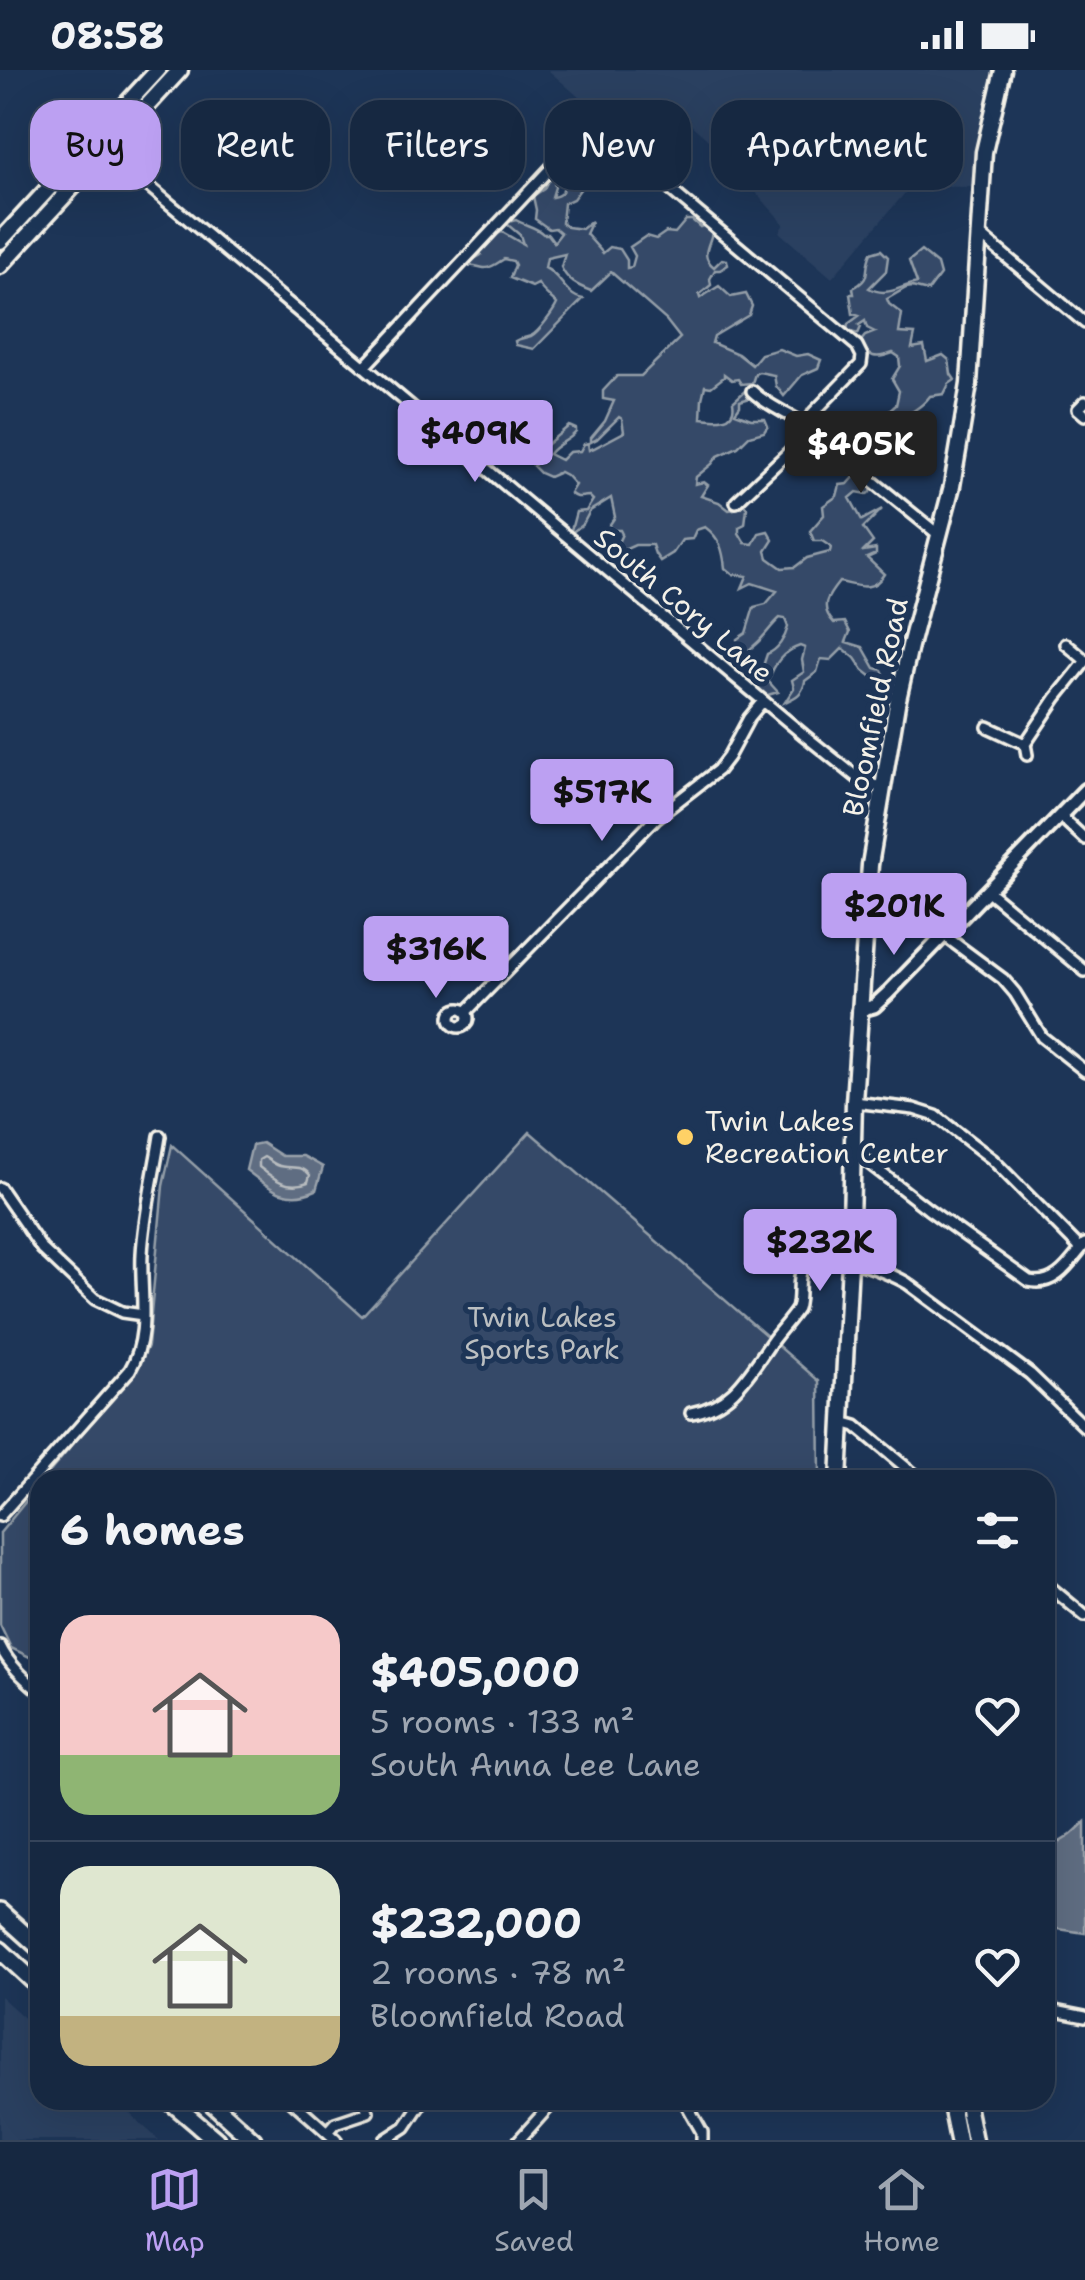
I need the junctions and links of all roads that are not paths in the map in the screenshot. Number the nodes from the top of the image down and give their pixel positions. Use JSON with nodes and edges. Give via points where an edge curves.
{"nodes":[{"id":1,"x":158,"y":70,"type":"edge"},
{"id":2,"x":180,"y":70,"type":"edge"},
{"id":3,"x":1003,"y":70,"type":"edge"},
{"id":4,"x":130,"y":100,"type":"edge"},
{"id":5,"x":153,"y":100,"type":"edge"},
{"id":6,"x":47,"y":190,"type":"edge"},
{"id":7,"x":70,"y":190,"type":"edge"},
{"id":8,"x":152,"y":190,"type":"edge"},
{"id":9,"x":978,"y":234,"type":"junction"},
{"id":10,"x":0,"y":241,"type":"edge"},
{"id":11,"x":0,"y":266,"type":"edge"},
{"id":12,"x":1085,"y":323,"type":"edge"},
{"id":13,"x":364,"y":368,"type":"junction"},
{"id":14,"x":752,"y":391,"type":"dead end"},
{"id":15,"x":1085,"y":402,"type":"edge"},
{"id":16,"x":1085,"y":415,"type":"edge"},
{"id":17,"x":811,"y":429,"type":"junction"},
{"id":18,"x":736,"y":502,"type":"dead end"},
{"id":19,"x":939,"y":536,"type":"junction"},
{"id":20,"x":1066,"y":644,"type":"dead end"},
{"id":21,"x":1085,"y":661,"type":"edge"},
{"id":22,"x":763,"y":700,"type":"junction"},
{"id":23,"x":988,"y":728,"type":"dead end"},
{"id":24,"x":882,"y":787,"type":"junction"},
{"id":25,"x":1085,"y":790,"type":"edge"},
{"id":26,"x":1060,"y":816,"type":"junction"},
{"id":27,"x":1085,"y":839,"type":"edge"},
{"id":28,"x":988,"y":891,"type":"junction"},
{"id":29,"x":944,"y":936,"type":"junction"},
{"id":30,"x":1085,"y":971,"type":"edge"},
{"id":31,"x":860,"y":1010,"type":"junction"},
{"id":32,"x":466,"y":1012,"type":"dead end"},
{"id":33,"x":1085,"y":1071,"type":"edge"},
{"id":34,"x":854,"y":1102,"type":"junction"},
{"id":35,"x":160,"y":1136,"type":"dead end"},
{"id":36,"x":853,"y":1151,"type":"junction"},
{"id":37,"x":0,"y":1188,"type":"edge"},
{"id":38,"x":1083,"y":1246,"type":"edge"},
{"id":39,"x":850,"y":1262,"type":"junction"},
{"id":40,"x":143,"y":1315,"type":"junction"},
{"id":41,"x":692,"y":1413,"type":"dead end"},
{"id":42,"x":842,"y":1422,"type":"junction"},
{"id":43,"x":1085,"y":1427,"type":"edge"},
{"id":44,"x":41,"y":1470,"type":"edge"},
{"id":45,"x":840,"y":1470,"type":"edge"},
{"id":46,"x":909,"y":1470,"type":"edge"},
{"id":47,"x":30,"y":1482,"type":"edge"},
{"id":48,"x":0,"y":1516,"type":"edge"},
{"id":49,"x":1055,"y":1591,"type":"edge"},
{"id":50,"x":1085,"y":1616,"type":"edge"},
{"id":51,"x":0,"y":1646,"type":"edge"},
{"id":52,"x":30,"y":1683,"type":"edge"},
{"id":53,"x":0,"y":1912,"type":"edge"},
{"id":54,"x":30,"y":1939,"type":"edge"},
{"id":55,"x":0,"y":1950,"type":"edge"},
{"id":56,"x":30,"y":1977,"type":"edge"},
{"id":57,"x":1055,"y":2011,"type":"edge"},
{"id":58,"x":1085,"y":2017,"type":"edge"},
{"id":59,"x":181,"y":2110,"type":"edge"},
{"id":60,"x":220,"y":2110,"type":"edge"},
{"id":61,"x":301,"y":2110,"type":"edge"},
{"id":62,"x":367,"y":2110,"type":"edge"},
{"id":63,"x":416,"y":2110,"type":"edge"},
{"id":64,"x":546,"y":2110,"type":"edge"},
{"id":65,"x":690,"y":2110,"type":"edge"},
{"id":66,"x":952,"y":2110,"type":"edge"},
{"id":67,"x":968,"y":2110,"type":"edge"},
{"id":68,"x":326,"y":2132,"type":"junction"},
{"id":69,"x":216,"y":2140,"type":"edge"},
{"id":70,"x":253,"y":2140,"type":"edge"},
{"id":71,"x":336,"y":2140,"type":"edge"},
{"id":72,"x":385,"y":2140,"type":"edge"},
{"id":73,"x":518,"y":2140,"type":"edge"},
{"id":74,"x":702,"y":2140,"type":"edge"},
{"id":75,"x":958,"y":2140,"type":"edge"},
{"id":76,"x":974,"y":2140,"type":"edge"}],
"edges":[{"from":1,"to":4,"type":"main road"},
{"from":2,"to":5,"type":"main road"},
{"from":3,"to":9,"type":"main road","name":"Bloomfield Road","via":[[984,152]]},
{"from":6,"to":10,"type":"main road"},
{"from":7,"to":11,"type":"main road"},
{"from":8,"to":13,"type":"street","name":"South Cory Lane"},
{"from":9,"to":12,"type":"street"},
{"from":9,"to":19,"type":"main road","name":"Bloomfield Road","via":[[969,384]]},
{"from":13,"to":17,"type":"street","via":[[592,124],[857,346],[860,364],[814,412]]},
{"from":13,"to":22,"type":"street","name":"South Cory Lane"},
{"from":14,"to":17,"type":"street"},
{"from":15,"to":16,"type":"street","via":[[1078,409]]},
{"from":17,"to":18,"type":"street"},
{"from":17,"to":19,"type":"street"},
{"from":19,"to":24,"type":"main road","name":"Bloomfield Road"},
{"from":20,"to":21,"type":"street"},
{"from":21,"to":23,"type":"street","via":[[1026,750]]},
{"from":22,"to":24,"type":"street","name":"South Cory Lane","via":[[864,783]]},
{"from":22,"to":32,"type":"street","via":[[718,770],[658,815]]},
{"from":24,"to":31,"type":"main road","name":"Bloomfield Road"},
{"from":25,"to":26,"type":"street"},
{"from":26,"to":27,"type":"street"},
{"from":26,"to":28,"type":"street"},
{"from":28,"to":29,"type":"street"},
{"from":28,"to":30,"type":"street"},
{"from":29,"to":31,"type":"street","via":[[874,1006]]},
{"from":29,"to":33,"type":"street","via":[[1002,978],[1042,1037]]},
{"from":31,"to":34,"type":"main road","name":"Bloomfield Road"},
{"from":34,"to":36,"type":"main road","name":"Bloomfield Road"},
{"from":34,"to":38,"type":"street","via":[[920,1110],[943,1120]]},
{"from":35,"to":40,"type":"street","via":[[142,1252]]},
{"from":36,"to":38,"type":"street","via":[[1025,1279],[1054,1279]]},
{"from":36,"to":39,"type":"main road","name":"Bloomfield Road"},
{"from":37,"to":40,"type":"street","via":[[42,1249],[95,1298]]},
{"from":39,"to":41,"type":"street","via":[[808,1260],[797,1309],[743,1382],[716,1406]]},
{"from":39,"to":42,"type":"main road","name":"Bloomfield Road"},
{"from":39,"to":43,"type":"street","via":[[908,1283],[1030,1374]]},
{"from":40,"to":44,"type":"street","via":[[130,1370]]},
{"from":42,"to":45,"type":"main road","name":"Bloomfield Road"},
{"from":42,"to":46,"type":"street"},
{"from":47,"to":48,"type":"street"},
{"from":49,"to":50,"type":"street"},
{"from":51,"to":52,"type":"street"},
{"from":53,"to":54,"type":"highway"},
{"from":55,"to":56,"type":"highway"},
{"from":57,"to":58,"type":"street"},
{"from":59,"to":69,"type":"highway"},
{"from":60,"to":70,"type":"highway"},
{"from":61,"to":68,"type":"street"},
{"from":62,"to":68,"type":"street"},
{"from":63,"to":72,"type":"street"},
{"from":64,"to":73,"type":"street"},
{"from":65,"to":74,"type":"street"},
{"from":66,"to":75,"type":"main road"},
{"from":67,"to":76,"type":"main road"},
{"from":68,"to":71,"type":"street"}]}
